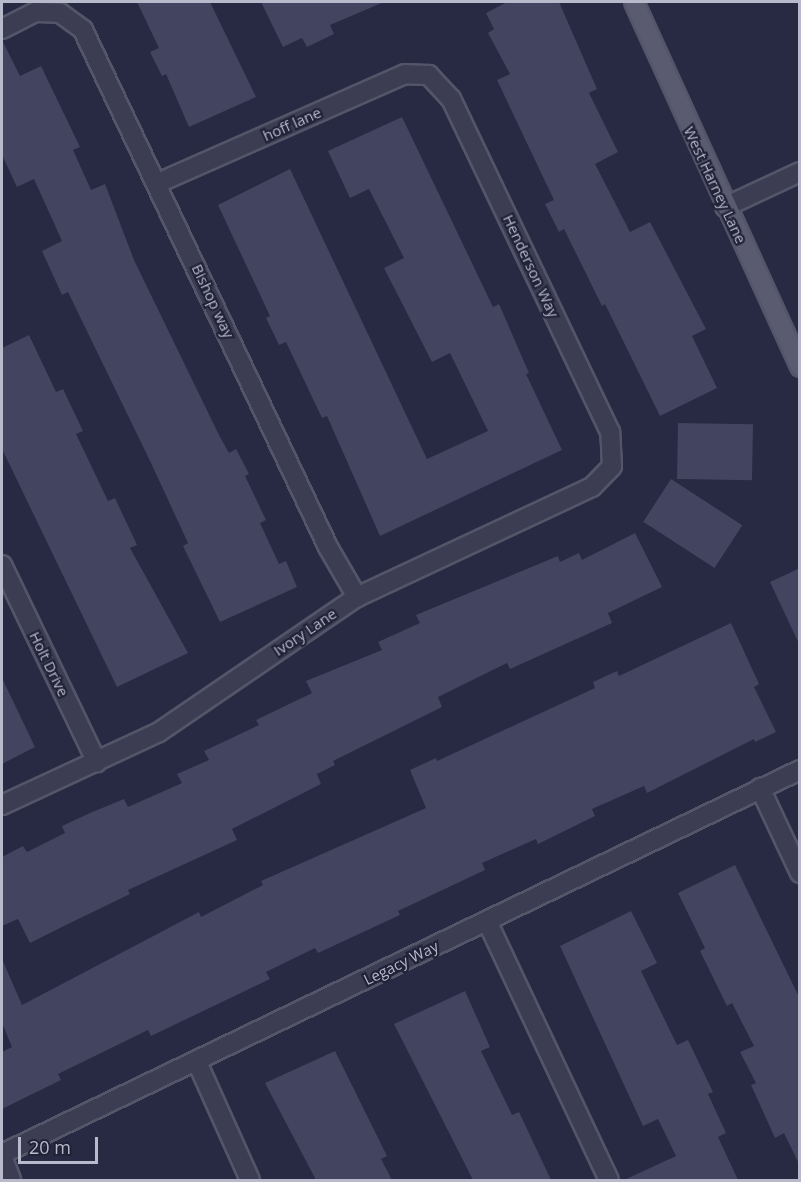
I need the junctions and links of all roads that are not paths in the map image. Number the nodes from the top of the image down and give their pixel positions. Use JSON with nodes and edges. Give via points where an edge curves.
{"nodes":[{"id":1,"x":634,"y":2,"type":"edge"},
{"id":2,"x":2,"y":29,"type":"edge"},
{"id":3,"x":429,"y":75,"type":"joint"},
{"id":4,"x":800,"y":172,"type":"edge"},
{"id":5,"x":158,"y":183,"type":"junction"},
{"id":6,"x":725,"y":207,"type":"junction"},
{"id":7,"x":800,"y":367,"type":"edge"},
{"id":8,"x":612,"y":466,"type":"joint"},
{"id":9,"x":2,"y":565,"type":"edge"},
{"id":10,"x":357,"y":597,"type":"junction"},
{"id":11,"x":97,"y":762,"type":"junction"},
{"id":12,"x":800,"y":770,"type":"edge"},
{"id":13,"x":760,"y":788,"type":"junction"},
{"id":14,"x":2,"y":805,"type":"edge"},
{"id":15,"x":800,"y":873,"type":"edge"},
{"id":16,"x":487,"y":921,"type":"junction"},
{"id":17,"x":196,"y":1062,"type":"junction"},
{"id":18,"x":2,"y":1155,"type":"edge"},
{"id":19,"x":11,"y":1180,"type":"edge"},
{"id":20,"x":250,"y":1180,"type":"edge"},
{"id":21,"x":609,"y":1180,"type":"edge"}],
"edges":[{"from":1,"to":6,"type":"main road","name":"West Harney Lane"},
{"from":2,"to":5,"type":"street","name":"Bishop way","via":[[36,12],[60,13],[83,30]]},
{"from":3,"to":5,"type":"street","name":"hoff lane","via":[[405,74]]},
{"from":3,"to":8,"type":"street","name":"Henderson Way","via":[[451,99],[610,432]]},
{"from":4,"to":6,"type":"street"},
{"from":5,"to":10,"type":"street","name":"Bishop way","via":[[328,547]]},
{"from":6,"to":7,"type":"main road","name":"West Harney Lane"},
{"from":8,"to":10,"type":"street","name":"Ivory Lane","via":[[592,488]]},
{"from":9,"to":11,"type":"street","name":"Holt Drive"},
{"from":10,"to":11,"type":"street","name":"Ivory Lane","via":[[159,732]]},
{"from":11,"to":14,"type":"street","name":"Ivory Lane"},
{"from":12,"to":13,"type":"street","name":"Legacy Way"},
{"from":13,"to":15,"type":"street"},
{"from":13,"to":16,"type":"street","name":"Legacy Way"},
{"from":16,"to":17,"type":"street","name":"Legacy Way"},
{"from":16,"to":21,"type":"street"},
{"from":17,"to":18,"type":"street","name":"Legacy Way"},
{"from":17,"to":20,"type":"street"},
{"from":18,"to":19,"type":"street"}]}
